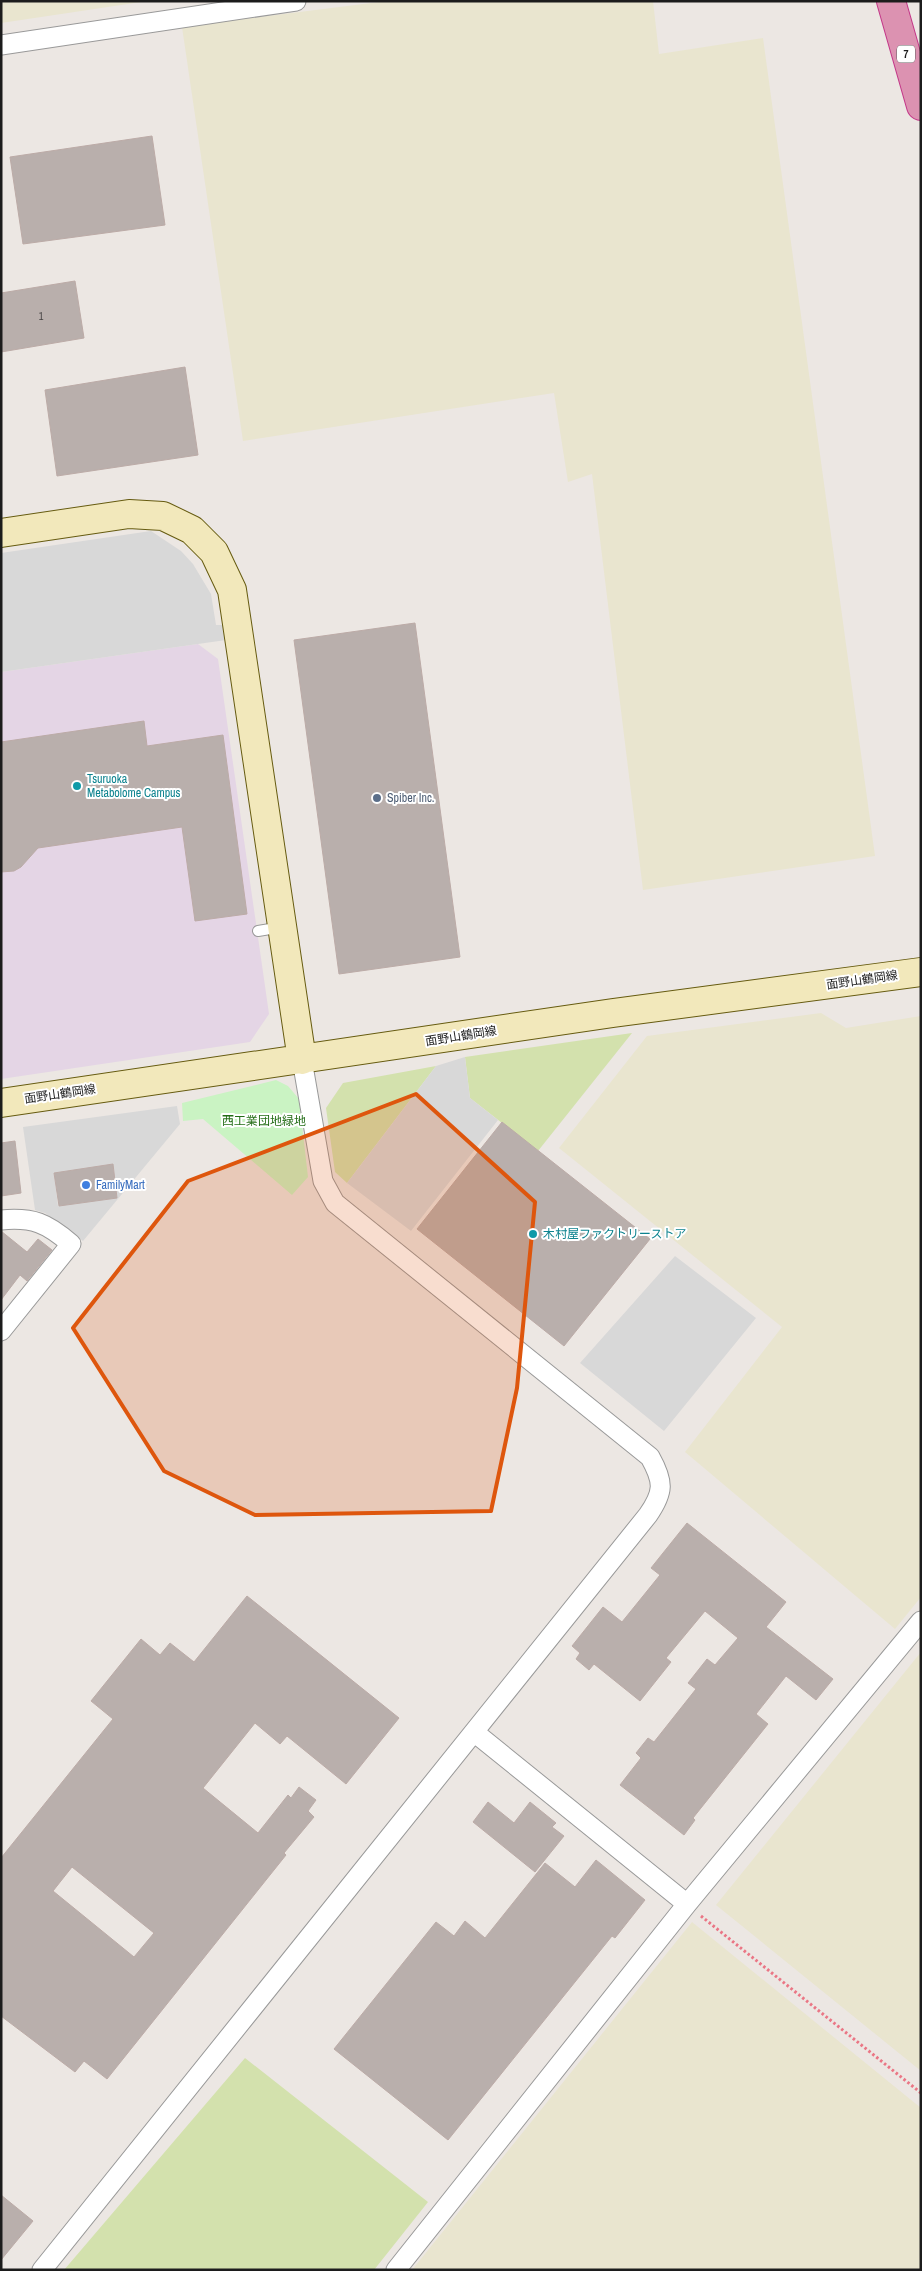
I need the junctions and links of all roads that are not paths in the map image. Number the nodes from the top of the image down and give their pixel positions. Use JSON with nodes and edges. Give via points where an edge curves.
{"nodes":[{"id":1,"x":296,"y":1,"type":"edge"},
{"id":2,"x":890,"y":1,"type":"edge"},
{"id":3,"x":1,"y":45,"type":"edge"},
{"id":4,"x":921,"y":106,"type":"edge"},
{"id":5,"x":1,"y":533,"type":"edge"},
{"id":6,"x":921,"y":972,"type":"edge"},
{"id":7,"x":302,"y":1060,"type":"junction"},
{"id":8,"x":1,"y":1103,"type":"edge"},
{"id":9,"x":1,"y":1220,"type":"edge"},
{"id":10,"x":1,"y":1331,"type":"edge"},
{"id":11,"x":921,"y":1621,"type":"edge"},
{"id":12,"x":474,"y":1732,"type":"junction"},
{"id":13,"x":687,"y":1904,"type":"junction"},
{"id":14,"x":42,"y":2270,"type":"edge"},
{"id":15,"x":396,"y":2270,"type":"edge"}],
"edges":[{"from":1,"to":3,"type":"street"},
{"from":2,"to":4,"type":"highway","number":"7"},
{"from":5,"to":7,"type":"main road","via":[[129,514],[163,516],[192,530],[214,552],[232,590],[270,929]]},
{"from":6,"to":7,"type":"main road","name":"面野山鶴岡線","via":[[613,1013]]},
{"from":7,"to":8,"type":"main road","name":"面野山鶴岡線"},
{"from":7,"to":12,"type":"street","via":[[323,1181],[335,1202],[650,1457],[659,1475],[661,1490],[648,1515]]},
{"from":9,"to":10,"type":"street","via":[[39,1222],[71,1244]]},
{"from":11,"to":13,"type":"street"},
{"from":12,"to":13,"type":"street"},
{"from":12,"to":14,"type":"street"},
{"from":13,"to":15,"type":"street"}]}
